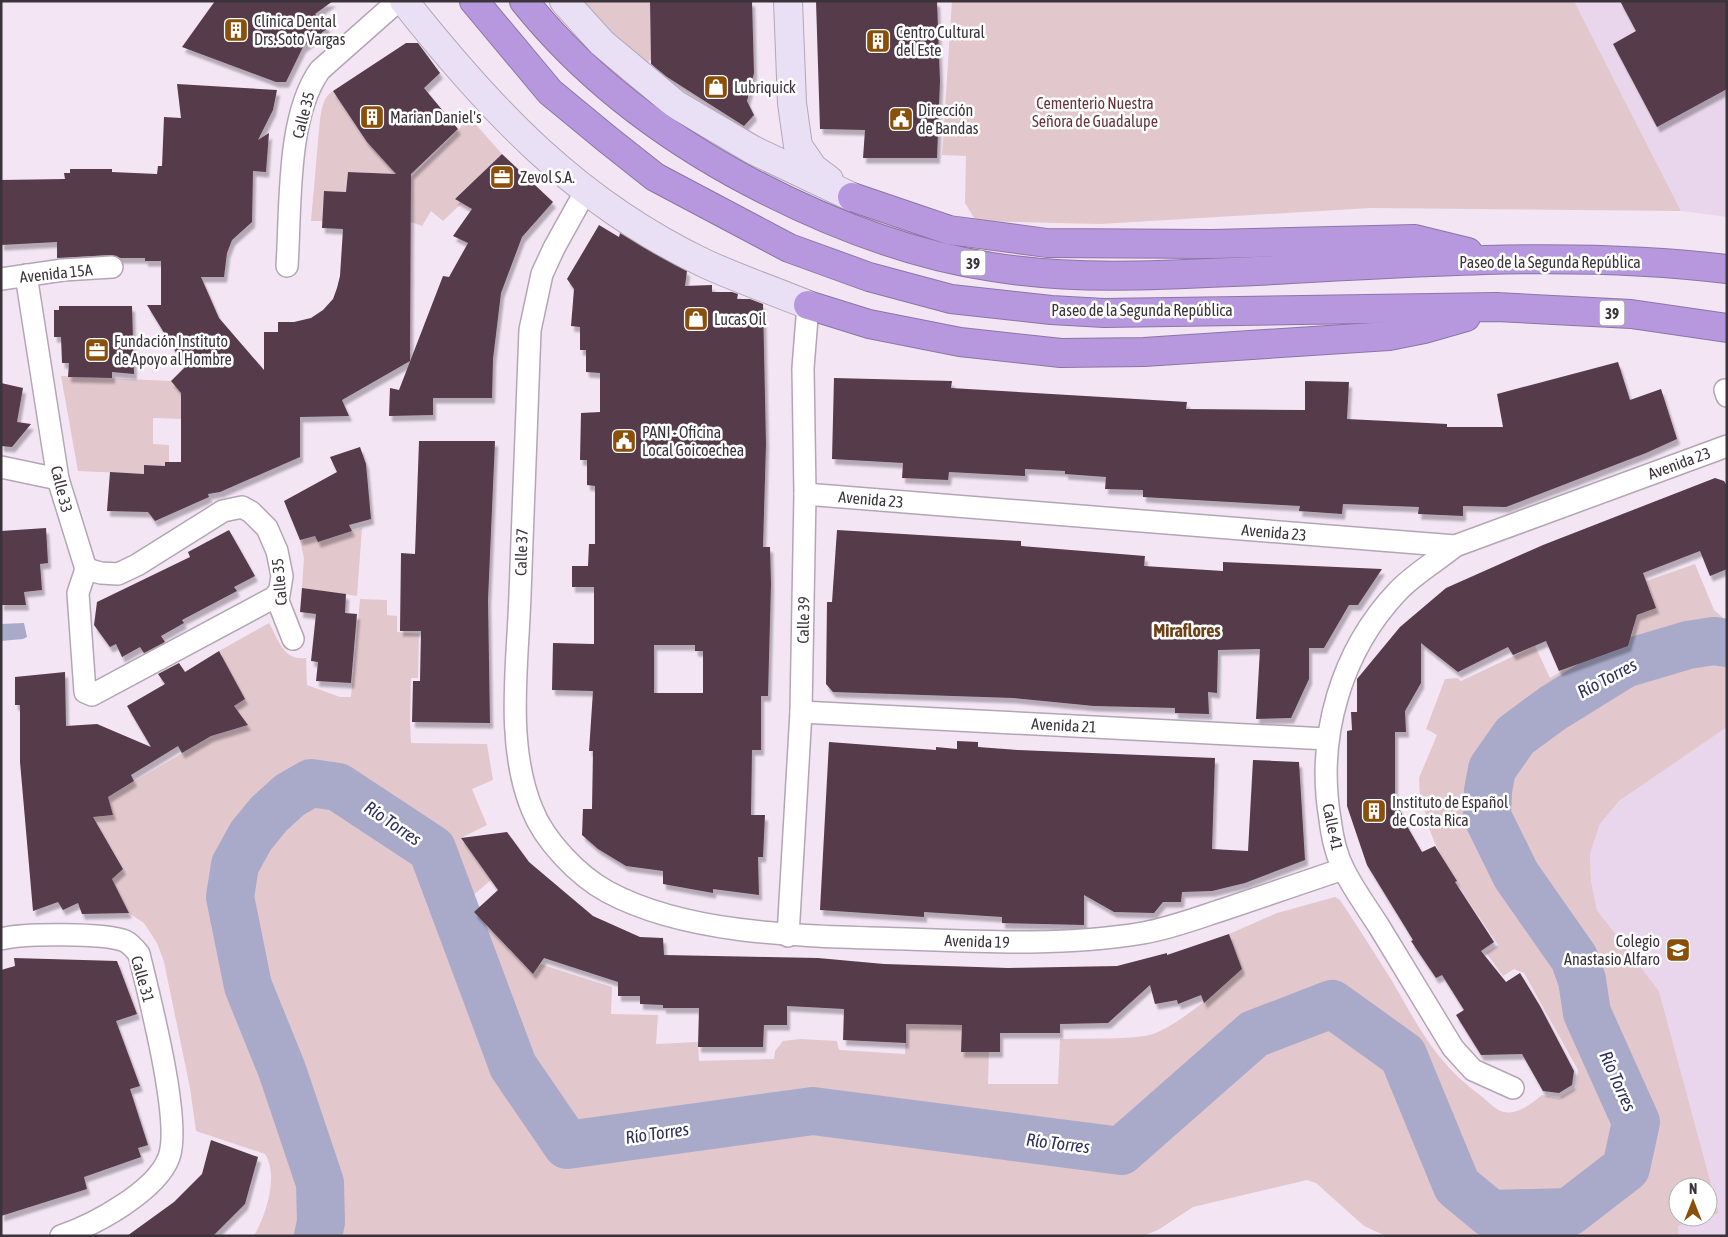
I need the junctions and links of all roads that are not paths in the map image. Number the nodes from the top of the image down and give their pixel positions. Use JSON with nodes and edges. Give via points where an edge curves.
{"nodes":[{"id":1,"x":398,"y":1,"type":"edge"},
{"id":2,"x":404,"y":1,"type":"edge"},
{"id":3,"x":474,"y":1,"type":"edge"},
{"id":4,"x":524,"y":1,"type":"edge"},
{"id":5,"x":564,"y":1,"type":"edge"},
{"id":6,"x":788,"y":1,"type":"edge"},
{"id":7,"x":585,"y":192,"type":"junction"},
{"id":8,"x":852,"y":197,"type":"junction"},
{"id":9,"x":1501,"y":259,"type":"junction"},
{"id":10,"x":287,"y":266,"type":"dead end"},
{"id":11,"x":112,"y":267,"type":"dead end"},
{"id":12,"x":1727,"y":269,"type":"edge"},
{"id":13,"x":26,"y":275,"type":"junction"},
{"id":14,"x":1,"y":279,"type":"edge"},
{"id":15,"x":808,"y":305,"type":"junction"},
{"id":16,"x":1496,"y":308,"type":"junction"},
{"id":17,"x":1727,"y":328,"type":"edge"},
{"id":18,"x":1727,"y":446,"type":"edge"},
{"id":19,"x":1,"y":467,"type":"edge"},
{"id":20,"x":58,"y":479,"type":"junction"},
{"id":21,"x":805,"y":494,"type":"junction"},
{"id":22,"x":1455,"y":546,"type":"junction"},
{"id":23,"x":86,"y":569,"type":"junction"},
{"id":24,"x":278,"y":593,"type":"junction"},
{"id":25,"x":294,"y":639,"type":"dead end"},
{"id":26,"x":801,"y":712,"type":"junction"},
{"id":27,"x":1327,"y":739,"type":"junction"},
{"id":28,"x":1344,"y":869,"type":"junction"},
{"id":29,"x":606,"y":891,"type":"joint"},
{"id":30,"x":788,"y":936,"type":"junction"},
{"id":31,"x":1,"y":939,"type":"edge"},
{"id":32,"x":1514,"y":1088,"type":"dead end"},
{"id":33,"x":61,"y":1236,"type":"edge"}],
"edges":[{"from":1,"to":10,"type":"street","name":"Calle 35","via":[[312,80],[304,100],[294,150]]},
{"from":2,"to":7,"type":"main road","via":[[487,102]]},
{"from":3,"to":16,"type":"highway","name":"Paseo de la Segunda República","number":"39","via":[[550,92],[655,176],[789,248],[868,277],[951,299],[1104,313]]},
{"from":4,"to":9,"type":"highway","name":"Paseo de la Segunda República","number":"39","via":[[587,67],[646,119],[718,165],[811,213],[872,238],[934,255],[991,267],[1076,276],[1164,275]]},
{"from":5,"to":8,"type":"main road","via":[[602,43],[674,104],[753,150]]},
{"from":6,"to":8,"type":"main road","via":[[792,103],[798,146],[814,168]]},
{"from":7,"to":15,"type":"main road","via":[[628,221],[706,264]]},
{"from":7,"to":29,"type":"street","name":"Calle 37","via":[[542,274],[530,330],[516,710],[522,776],[532,810],[550,842]]},
{"from":8,"to":9,"type":"highway","via":[[949,230],[1047,243],[1212,244],[1415,239]]},
{"from":9,"to":12,"type":"highway","name":"Paseo de la Segunda República","number":"39","via":[[1634,261]]},
{"from":11,"to":13,"type":"street","name":"Avenida 15A"},
{"from":13,"to":14,"type":"street","name":"Avenida 15A"},
{"from":13,"to":20,"type":"street","name":"Calle 33"},
{"from":15,"to":16,"type":"highway","via":[[868,324],[960,342],[1061,353],[1144,352],[1389,336]]},
{"from":15,"to":21,"type":"street","name":"Calle 39","via":[[803,368]]},
{"from":16,"to":17,"type":"highway","name":"Paseo de la Segunda República","number":"39","via":[[1631,314]]},
{"from":18,"to":22,"type":"street","name":"Avenida 23"},
{"from":19,"to":20,"type":"street"},
{"from":20,"to":23,"type":"street","name":"Calle 33"},
{"from":21,"to":22,"type":"street","name":"Avenida 23"},
{"from":21,"to":26,"type":"street","name":"Calle 39"},
{"from":22,"to":27,"type":"street","name":"Calle 41","via":[[1398,591],[1360,641],[1339,688]]},
{"from":23,"to":24,"type":"street","name":"Calle 35","via":[[118,574],[223,511],[242,507],[267,528],[277,551],[282,576]]},
{"from":23,"to":24,"type":"street","via":[[78,594],[85,692],[92,695]]},
{"from":24,"to":25,"type":"street","name":"Calle 35","via":[[280,607]]},
{"from":26,"to":27,"type":"street","name":"Avenida 21"},
{"from":26,"to":30,"type":"street","name":"Calle 39"},
{"from":27,"to":28,"type":"street","name":"Calle 41","via":[[1327,802],[1331,829]]},
{"from":28,"to":30,"type":"street","name":"Avenida 19","via":[[1197,918],[1147,932],[1088,941],[1026,943]]},
{"from":28,"to":32,"type":"street","name":"Calle 41","via":[[1462,1060],[1486,1077]]},
{"from":29,"to":30,"type":"street","name":"Avenida 19","via":[[644,908],[682,918]]},
{"from":31,"to":33,"type":"street","name":"Calle 31","via":[[20,936],[90,937],[124,941],[133,946],[139,954],[162,1058],[170,1114],[172,1147],[169,1158],[148,1186],[81,1230]]}]}
